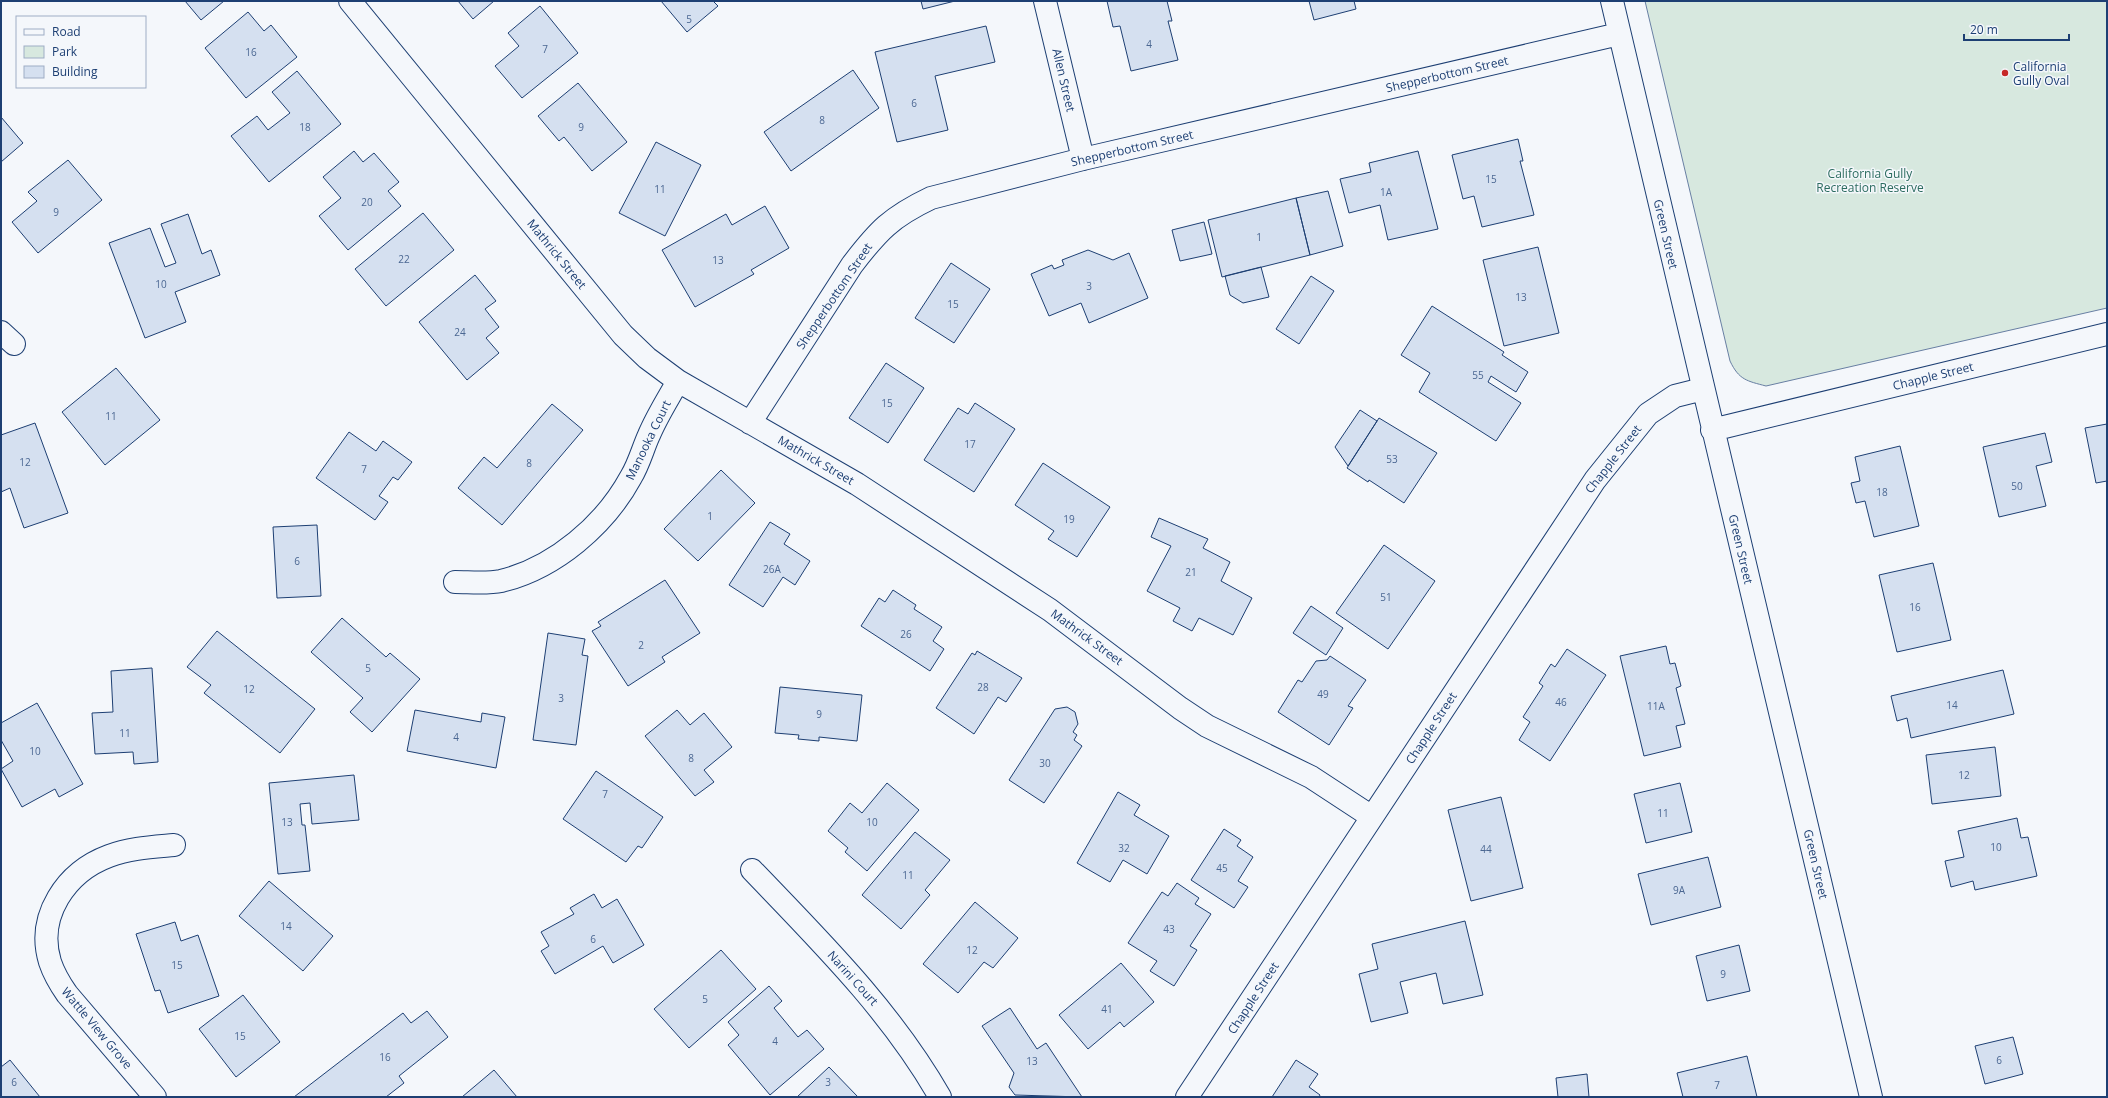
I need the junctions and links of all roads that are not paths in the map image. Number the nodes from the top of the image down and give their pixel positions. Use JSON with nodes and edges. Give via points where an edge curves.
{"nodes":[{"id":1,"x":350,"y":1,"type":"edge"},
{"id":2,"x":1045,"y":1,"type":"edge"},
{"id":3,"x":1612,"y":1,"type":"edge"},
{"id":4,"x":1619,"y":34,"type":"junction"},
{"id":5,"x":1083,"y":159,"type":"junction"},
{"id":6,"x":2107,"y":334,"type":"edge"},
{"id":7,"x":678,"y":381,"type":"junction"},
{"id":8,"x":1703,"y":389,"type":"junction"},
{"id":9,"x":750,"y":423,"type":"junction"},
{"id":10,"x":1712,"y":430,"type":"junction"},
{"id":11,"x":455,"y":582,"type":"dead end"},
{"id":12,"x":1372,"y":817,"type":"junction"},
{"id":13,"x":174,"y":845,"type":"dead end"},
{"id":14,"x":752,"y":870,"type":"dead end"},
{"id":15,"x":155,"y":1097,"type":"edge"},
{"id":16,"x":940,"y":1097,"type":"edge"},
{"id":17,"x":1187,"y":1097,"type":"edge"},
{"id":18,"x":1871,"y":1097,"type":"edge"}],
"edges":[{"from":1,"to":7,"type":"street","name":"Mathrick Street","via":[[623,335],[647,358]]},
{"from":2,"to":5,"type":"street","name":"Allen Street"},
{"from":3,"to":4,"type":"street","name":"Green Street"},
{"from":4,"to":5,"type":"street","name":"Shepperbottom Street"},
{"from":4,"to":8,"type":"street","name":"Green Street"},
{"from":5,"to":9,"type":"street","name":"Shepperbottom Street","via":[[931,198],[908,208],[887,224],[852,265]]},
{"from":6,"to":10,"type":"street","name":"Chapple Street"},
{"from":7,"to":9,"type":"street","name":"Mathrick Street"},
{"from":7,"to":11,"type":"street","name":"Manooka Court","via":[[649,434],[632,476],[593,526],[570,546],[522,575],[499,581]]},
{"from":8,"to":10,"type":"street","name":"Green Street"},
{"from":8,"to":12,"type":"street","name":"Chapple Street","via":[[1675,396],[1648,414],[1595,480]]},
{"from":9,"to":12,"type":"street","name":"Mathrick Street","via":[[857,484],[990,570],[1056,614],[1207,726],[1305,774]]},
{"from":10,"to":18,"type":"street","name":"Green Street"},
{"from":12,"to":17,"type":"street","name":"Chapple Street"},
{"from":13,"to":15,"type":"street","name":"Wattle View Grove","via":[[124,851],[107,856],[88,867],[75,876],[61,892],[51,909],[48,927],[50,961],[57,979]]},
{"from":14,"to":16,"type":"street","name":"Narini Court","via":[[877,1005],[921,1064]]}]}
